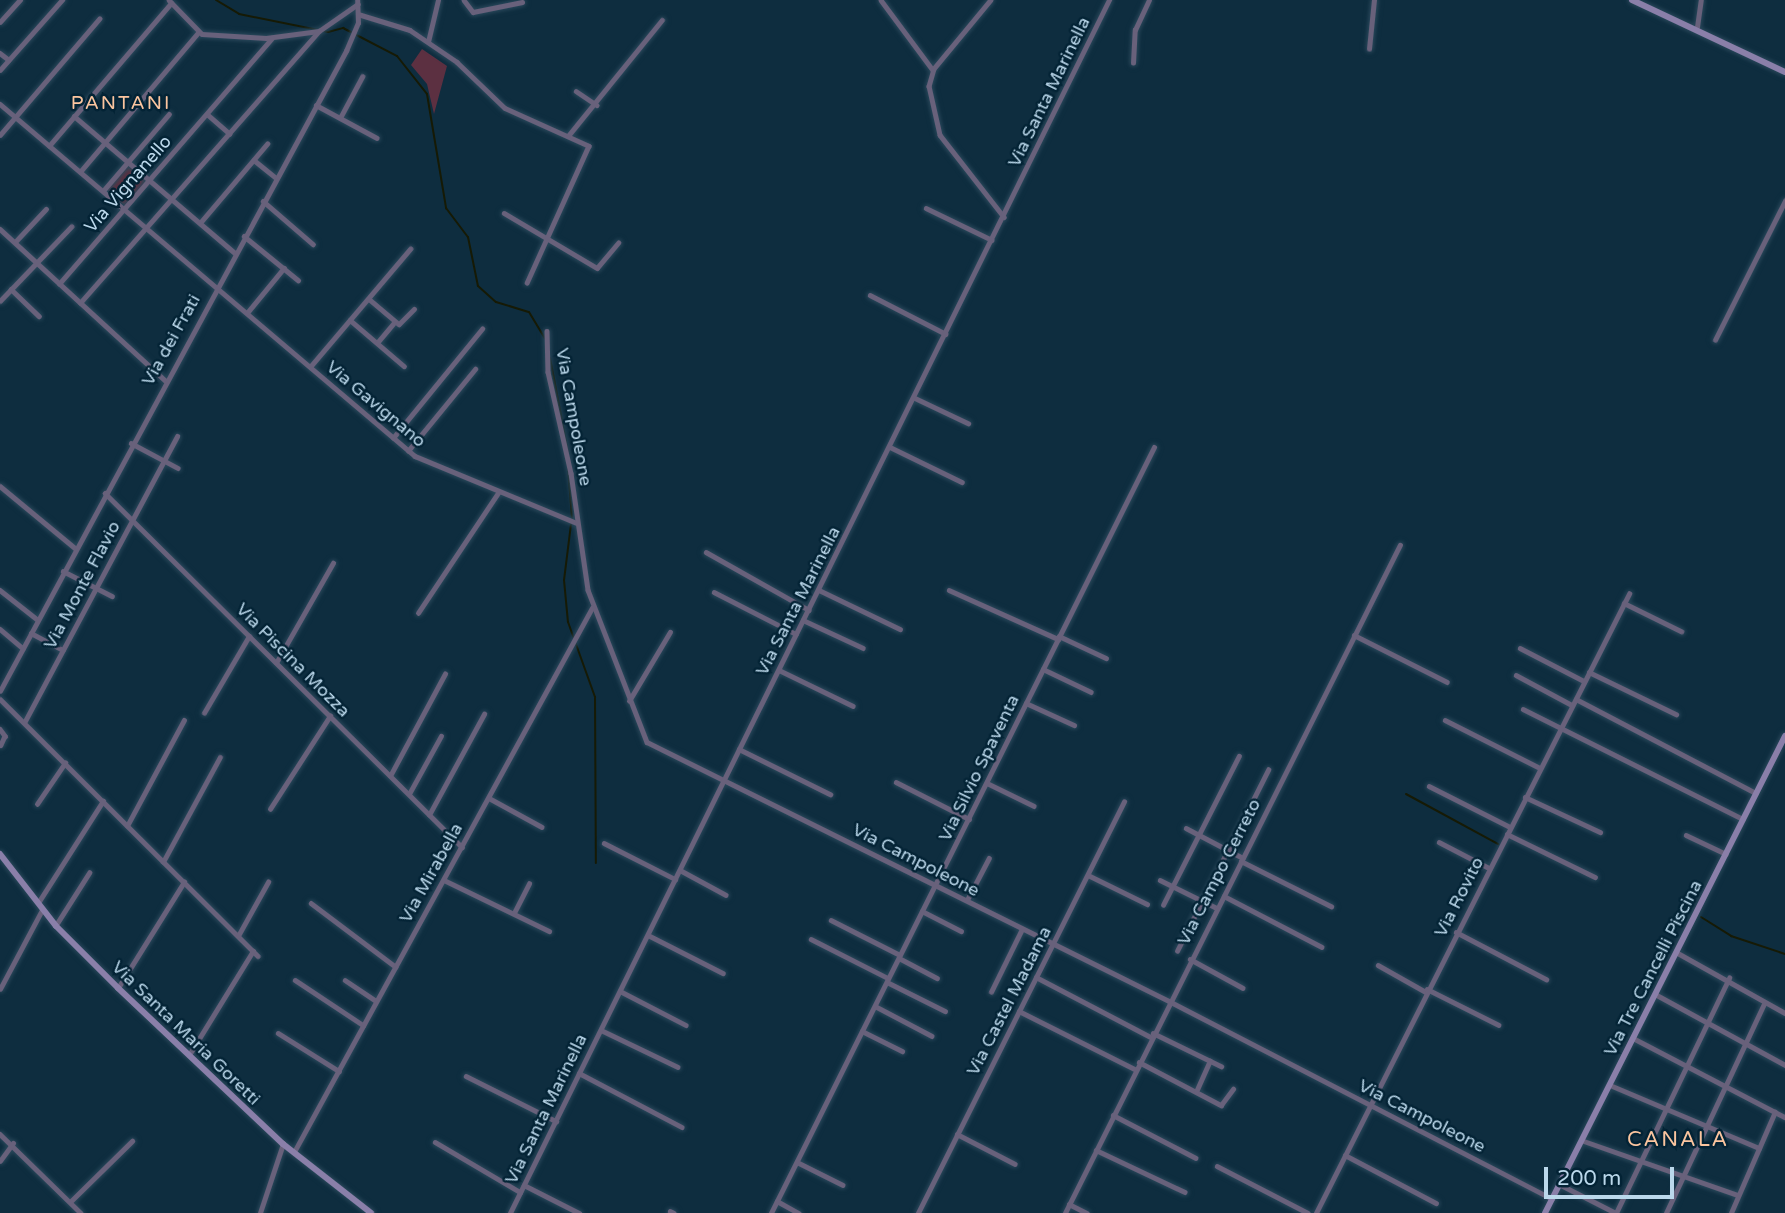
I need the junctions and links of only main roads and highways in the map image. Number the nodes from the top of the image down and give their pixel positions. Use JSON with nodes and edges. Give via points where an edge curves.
{"nodes":[{"id":1,"x":1632,"y":0,"type":"edge"},
{"id":2,"x":1785,"y":72,"type":"edge"},
{"id":3,"x":1785,"y":736,"type":"edge"},
{"id":4,"x":1,"y":860,"type":"edge"},
{"id":5,"x":371,"y":1213,"type":"edge"},
{"id":6,"x":1545,"y":1213,"type":"edge"}],
"edges":[{"from":1,"to":2,"type":"main road"},
{"from":3,"to":6,"type":"main road","name":"Via Tre Cancelli Piscina"},
{"from":4,"to":5,"type":"main road","name":"Via Santa Maria Goretti","via":[[56,926],[189,1056],[293,1153]]}]}
